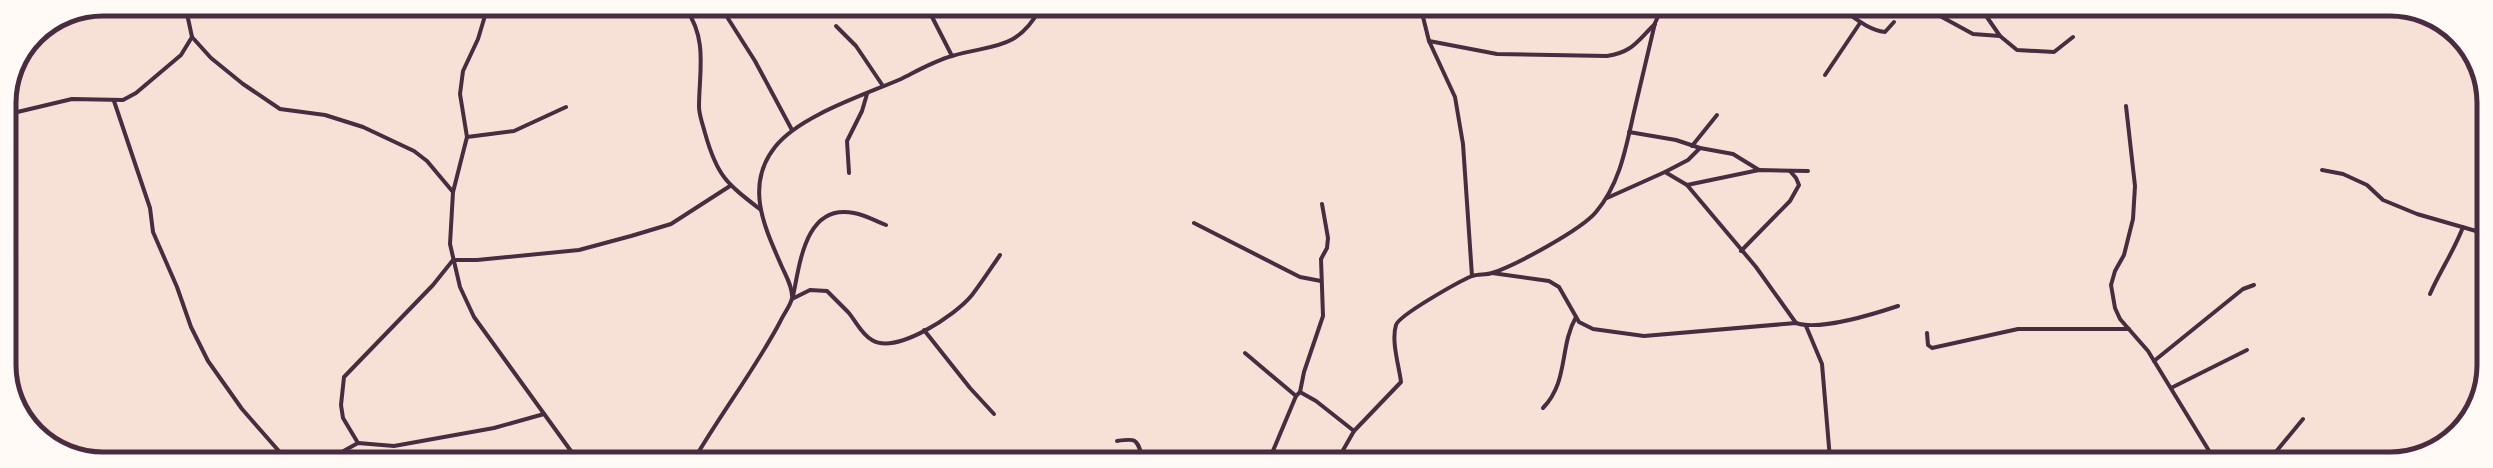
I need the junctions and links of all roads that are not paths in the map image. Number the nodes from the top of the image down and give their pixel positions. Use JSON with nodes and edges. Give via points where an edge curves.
{"nodes":[{"id":1,"x":188,"y":16,"type":"edge"},
{"id":2,"x":485,"y":16,"type":"edge"},
{"id":3,"x":691,"y":16,"type":"edge"},
{"id":4,"x":726,"y":16,"type":"edge"},
{"id":5,"x":932,"y":16,"type":"edge"},
{"id":6,"x":1035,"y":16,"type":"edge"},
{"id":7,"x":1423,"y":16,"type":"edge"},
{"id":8,"x":1658,"y":16,"type":"edge"},
{"id":9,"x":1851,"y":16,"type":"edge"},
{"id":10,"x":1940,"y":16,"type":"edge"},
{"id":11,"x":1986,"y":16,"type":"edge"},
{"id":12,"x":1894,"y":22,"type":"dead end"},
{"id":13,"x":1655,"y":23,"type":"junction"},
{"id":14,"x":1860,"y":23,"type":"junction"},
{"id":15,"x":836,"y":26,"type":"dead end"},
{"id":16,"x":192,"y":36,"type":"junction"},
{"id":17,"x":2000,"y":36,"type":"junction"},
{"id":18,"x":2073,"y":37,"type":"dead end"},
{"id":19,"x":1430,"y":41,"type":"junction"},
{"id":20,"x":952,"y":56,"type":"junction"},
{"id":21,"x":1825,"y":74,"type":"dead end"},
{"id":22,"x":883,"y":86,"type":"junction"},
{"id":23,"x":867,"y":94,"type":"junction"},
{"id":24,"x":114,"y":101,"type":"junction"},
{"id":25,"x":2126,"y":106,"type":"dead end"},
{"id":26,"x":566,"y":107,"type":"dead end"},
{"id":27,"x":16,"y":112,"type":"edge"},
{"id":28,"x":1717,"y":116,"type":"dead end"},
{"id":29,"x":792,"y":130,"type":"junction"},
{"id":30,"x":1629,"y":132,"type":"junction"},
{"id":31,"x":467,"y":137,"type":"junction"},
{"id":32,"x":1692,"y":146,"type":"junction"},
{"id":33,"x":1700,"y":148,"type":"junction"},
{"id":34,"x":1759,"y":170,"type":"junction"},
{"id":35,"x":2322,"y":170,"type":"dead end"},
{"id":36,"x":1808,"y":171,"type":"dead end"},
{"id":37,"x":849,"y":172,"type":"dead end"},
{"id":38,"x":1665,"y":172,"type":"junction"},
{"id":39,"x":1790,"y":172,"type":"junction"},
{"id":40,"x":1687,"y":185,"type":"junction"},
{"id":41,"x":730,"y":186,"type":"junction"},
{"id":42,"x":452,"y":192,"type":"junction"},
{"id":43,"x":1607,"y":198,"type":"junction"},
{"id":44,"x":1322,"y":204,"type":"dead end"},
{"id":45,"x":761,"y":210,"type":"junction"},
{"id":46,"x":1194,"y":223,"type":"dead end"},
{"id":47,"x":886,"y":225,"type":"dead end"},
{"id":48,"x":2464,"y":227,"type":"junction"},
{"id":49,"x":2477,"y":231,"type":"edge"},
{"id":50,"x":1741,"y":251,"type":"junction"},
{"id":51,"x":1000,"y":255,"type":"dead end"},
{"id":52,"x":453,"y":260,"type":"junction"},
{"id":53,"x":1492,"y":273,"type":"junction"},
{"id":54,"x":1472,"y":276,"type":"junction"},
{"id":55,"x":1321,"y":281,"type":"junction"},
{"id":56,"x":2254,"y":284,"type":"dead end"},
{"id":57,"x":2430,"y":294,"type":"dead end"},
{"id":58,"x":792,"y":299,"type":"junction"},
{"id":59,"x":1898,"y":306,"type":"dead end"},
{"id":60,"x":1576,"y":317,"type":"junction"},
{"id":61,"x":1796,"y":323,"type":"junction"},
{"id":62,"x":1806,"y":326,"type":"junction"},
{"id":63,"x":2129,"y":329,"type":"junction"},
{"id":64,"x":924,"y":330,"type":"junction"},
{"id":65,"x":1926,"y":333,"type":"dead end"},
{"id":66,"x":2247,"y":350,"type":"dead end"},
{"id":67,"x":1245,"y":353,"type":"dead end"},
{"id":68,"x":2154,"y":361,"type":"junction"},
{"id":69,"x":2171,"y":388,"type":"junction"},
{"id":70,"x":1300,"y":392,"type":"junction"},
{"id":71,"x":1296,"y":396,"type":"junction"},
{"id":72,"x":1543,"y":408,"type":"dead end"},
{"id":73,"x":544,"y":414,"type":"junction"},
{"id":74,"x":994,"y":414,"type":"dead end"},
{"id":75,"x":2303,"y":419,"type":"dead end"},
{"id":76,"x":1354,"y":431,"type":"junction"},
{"id":77,"x":1117,"y":441,"type":"dead end"},
{"id":78,"x":358,"y":443,"type":"junction"},
{"id":79,"x":280,"y":452,"type":"edge"},
{"id":80,"x":342,"y":452,"type":"edge"},
{"id":81,"x":572,"y":452,"type":"edge"},
{"id":82,"x":699,"y":452,"type":"edge"},
{"id":83,"x":1141,"y":452,"type":"edge"},
{"id":84,"x":1273,"y":452,"type":"edge"},
{"id":85,"x":1342,"y":452,"type":"edge"},
{"id":86,"x":1829,"y":452,"type":"edge"},
{"id":87,"x":2210,"y":452,"type":"edge"},
{"id":88,"x":2276,"y":452,"type":"edge"}],
"edges":[{"from":1,"to":16,"type":"street"},
{"from":2,"to":31,"type":"street","via":[[478,39],[463,71],[460,94]]},
{"from":3,"to":41,"type":"street","via":[[702,48],[699,109],[713,162]]},
{"from":4,"to":29,"type":"street","via":[[755,61]]},
{"from":5,"to":20,"type":"street"},
{"from":6,"to":20,"type":"street","via":[[1021,35],[990,49]]},
{"from":7,"to":19,"type":"street"},
{"from":8,"to":13,"type":"street"},
{"from":9,"to":14,"type":"street"},
{"from":10,"to":17,"type":"street","via":[[1973,34]]},
{"from":11,"to":17,"type":"street"},
{"from":12,"to":14,"type":"street","via":[[1885,32]]},
{"from":13,"to":19,"type":"street","via":[[1632,49],[1607,56],[1497,54]]},
{"from":13,"to":30,"type":"street"},
{"from":14,"to":21,"type":"street"},
{"from":15,"to":22,"type":"street","via":[[856,46]]},
{"from":16,"to":24,"type":"street","via":[[182,55],[152,80],[136,93]]},
{"from":16,"to":42,"type":"street","via":[[212,58],[238,80],[280,110],[325,115],[363,127],[427,161]]},
{"from":17,"to":18,"type":"street","via":[[2017,50],[2054,52]]},
{"from":19,"to":54,"type":"street","via":[[1454,97],[1459,120]]},
{"from":20,"to":22,"type":"street"},
{"from":22,"to":23,"type":"street"},
{"from":23,"to":29,"type":"street"},
{"from":23,"to":37,"type":"street","via":[[862,111],[847,141]]},
{"from":24,"to":27,"type":"street","via":[[72,99]]},
{"from":24,"to":79,"type":"street","via":[[150,208],[152,232],[177,287],[191,327],[208,361],[238,403]]},
{"from":25,"to":63,"type":"street","via":[[2134,167],[2133,212],[2124,255],[2111,285],[2115,308]]},
{"from":26,"to":31,"type":"street","via":[[514,131]]},
{"from":28,"to":32,"type":"street"},
{"from":29,"to":45,"type":"street","via":[[775,147],[761,168],[758,187]]},
{"from":30,"to":32,"type":"street","via":[[1676,140]]},
{"from":30,"to":43,"type":"street","via":[[1622,164]]},
{"from":31,"to":42,"type":"street"},
{"from":32,"to":33,"type":"street"},
{"from":33,"to":34,"type":"street","via":[[1733,154]]},
{"from":33,"to":38,"type":"street","via":[[1688,160]]},
{"from":34,"to":39,"type":"street"},
{"from":34,"to":40,"type":"street"},
{"from":35,"to":48,"type":"street","via":[[2343,174],[2367,185],[2383,200],[2416,214]]},
{"from":36,"to":39,"type":"street"},
{"from":38,"to":40,"type":"street"},
{"from":38,"to":43,"type":"street"},
{"from":39,"to":50,"type":"street","via":[[1798,185],[1790,201]]},
{"from":40,"to":50,"type":"street","via":[[1718,219]]},
{"from":41,"to":45,"type":"street"},
{"from":41,"to":52,"type":"street","via":[[671,224],[580,250]]},
{"from":42,"to":52,"type":"street","via":[[450,244]]},
{"from":43,"to":53,"type":"street","via":[[1596,214],[1566,235]]},
{"from":44,"to":55,"type":"street","via":[[1328,238],[1327,248],[1321,259]]},
{"from":45,"to":58,"type":"street","via":[[789,282]]},
{"from":46,"to":55,"type":"street","via":[[1300,277]]},
{"from":47,"to":58,"type":"street","via":[[854,213],[831,216],[821,221],[811,229],[806,239]]},
{"from":48,"to":49,"type":"street"},
{"from":48,"to":57,"type":"street","via":[[2456,248],[2443,265]]},
{"from":50,"to":61,"type":"street","via":[[1756,267],[1767,286]]},
{"from":51,"to":64,"type":"street","via":[[971,296],[940,321]]},
{"from":52,"to":73,"type":"street","via":[[460,287],[474,317]]},
{"from":52,"to":78,"type":"street","via":[[433,285],[344,377],[341,405],[343,418]]},
{"from":53,"to":54,"type":"street"},
{"from":53,"to":60,"type":"street","via":[[1549,281],[1559,287]]},
{"from":54,"to":76,"type":"street","via":[[1441,292],[1396,324],[1401,382]]},
{"from":55,"to":70,"type":"street","via":[[1323,316]]},
{"from":56,"to":68,"type":"street","via":[[2244,289]]},
{"from":58,"to":64,"type":"street","via":[[810,290],[827,291],[849,313],[865,335],[882,344],[901,342]]},
{"from":58,"to":82,"type":"street","via":[[765,350]]},
{"from":59,"to":62,"type":"street","via":[[1868,316]]},
{"from":60,"to":61,"type":"street","via":[[1579,322],[1593,329],[1644,336]]},
{"from":60,"to":72,"type":"street","via":[[1570,327],[1559,384]]},
{"from":61,"to":62,"type":"street"},
{"from":62,"to":86,"type":"street","via":[[1822,364]]},
{"from":63,"to":65,"type":"street","via":[[2018,329],[1932,348],[1928,345]]},
{"from":63,"to":68,"type":"street"},
{"from":64,"to":74,"type":"street"},
{"from":66,"to":69,"type":"street"},
{"from":67,"to":71,"type":"street"},
{"from":68,"to":69,"type":"street"},
{"from":69,"to":87,"type":"street"},
{"from":70,"to":71,"type":"street"},
{"from":70,"to":76,"type":"street","via":[[1316,401]]},
{"from":71,"to":84,"type":"street"},
{"from":73,"to":78,"type":"street","via":[[494,428],[394,446]]},
{"from":73,"to":81,"type":"street"},
{"from":75,"to":88,"type":"street"},
{"from":76,"to":85,"type":"street"},
{"from":77,"to":83,"type":"street","via":[[1133,438],[1137,441]]},
{"from":78,"to":80,"type":"street"}]}
